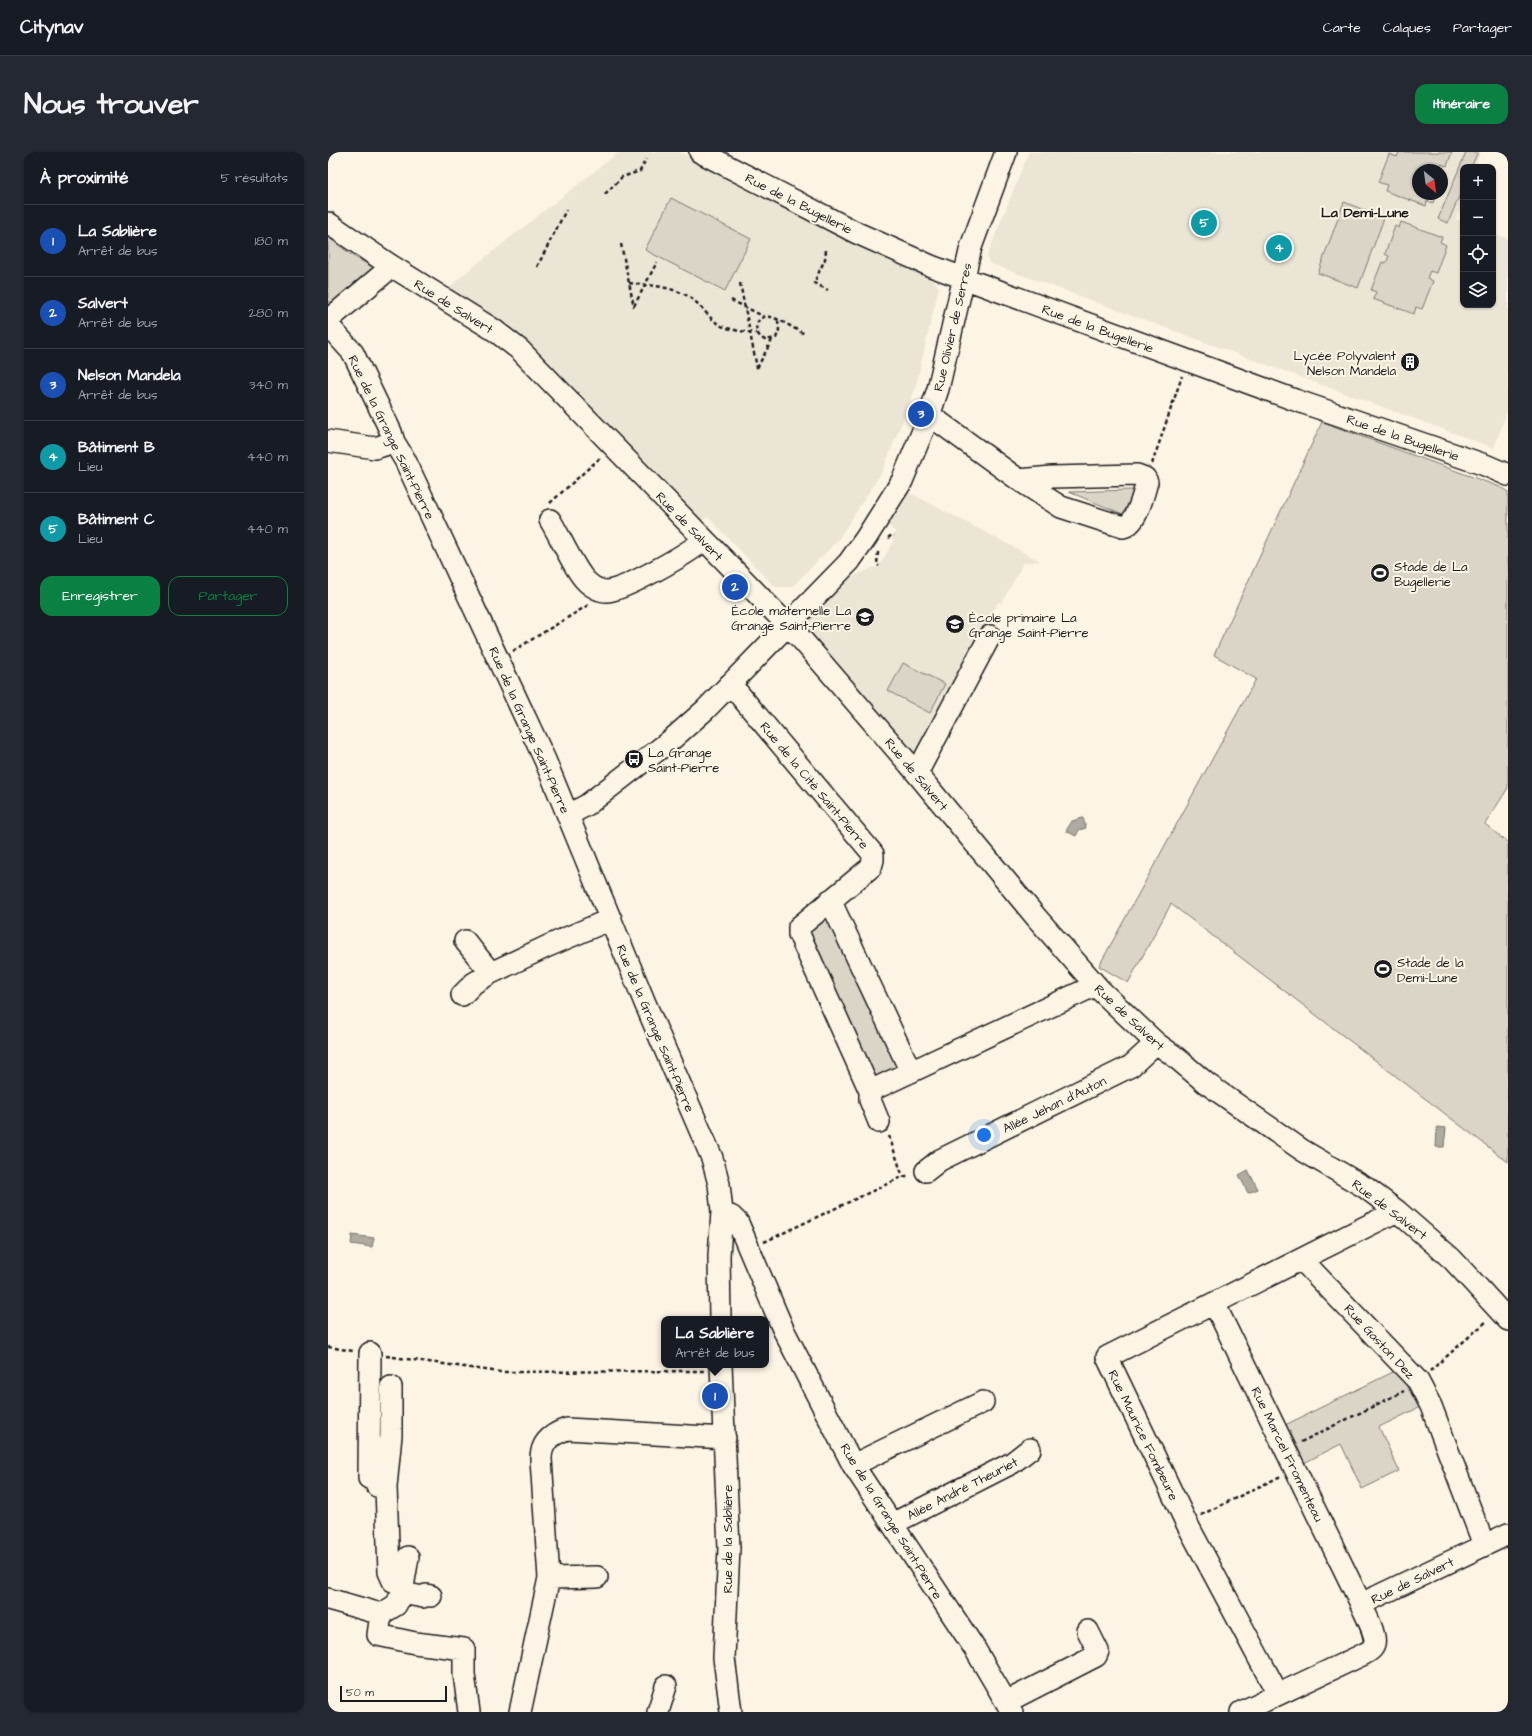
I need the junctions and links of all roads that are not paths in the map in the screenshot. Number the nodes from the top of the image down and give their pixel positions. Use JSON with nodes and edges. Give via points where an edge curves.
{"nodes":[{"id":1,"x":700,"y":152,"type":"edge"},
{"id":2,"x":1006,"y":152,"type":"edge"},
{"id":3,"x":328,"y":223,"type":"edge"},
{"id":4,"x":390,"y":265,"type":"junction"},
{"id":5,"x":963,"y":278,"type":"junction"},
{"id":6,"x":331,"y":320,"type":"edge"},
{"id":7,"x":929,"y":416,"type":"junction"},
{"id":8,"x":328,"y":441,"type":"edge"},
{"id":9,"x":394,"y":442,"type":"junction"},
{"id":10,"x":1508,"y":475,"type":"edge"},
{"id":11,"x":1018,"y":480,"type":"junction"},
{"id":12,"x":550,"y":520,"type":"road end"},
{"id":13,"x":704,"y":540,"type":"junction"},
{"id":14,"x":786,"y":624,"type":"junction"},
{"id":15,"x":990,"y":636,"type":"dead end"},
{"id":16,"x":729,"y":685,"type":"junction"},
{"id":17,"x":917,"y":773,"type":"junction"},
{"id":18,"x":568,"y":815,"type":"junction"},
{"id":19,"x":830,"y":900,"type":"junction"},
{"id":20,"x":611,"y":919,"type":"junction"},
{"id":21,"x":465,"y":942,"type":"dead end"},
{"id":22,"x":491,"y":973,"type":"junction"},
{"id":23,"x":1096,"y":985,"type":"junction"},
{"id":24,"x":462,"y":995,"type":"dead end"},
{"id":25,"x":1156,"y":1043,"type":"junction"},
{"id":26,"x":911,"y":1072,"type":"junction"},
{"id":27,"x":870,"y":1091,"type":"junction"},
{"id":28,"x":879,"y":1122,"type":"road end"},
{"id":29,"x":926,"y":1171,"type":"road end"},
{"id":30,"x":1397,"y":1211,"type":"junction"},
{"id":31,"x":722,"y":1212,"type":"junction"},
{"id":32,"x":1302,"y":1260,"type":"junction"},
{"id":33,"x":1214,"y":1303,"type":"junction"},
{"id":34,"x":720,"y":1316,"type":"edge"},
{"id":35,"x":1504,"y":1316,"type":"edge"},
{"id":36,"x":370,"y":1353,"type":"road end"},
{"id":37,"x":721,"y":1368,"type":"edge"},
{"id":38,"x":391,"y":1387,"type":"dead end"},
{"id":39,"x":983,"y":1402,"type":"dead end"},
{"id":40,"x":725,"y":1438,"type":"junction"},
{"id":41,"x":1030,"y":1449,"type":"dead end"},
{"id":42,"x":853,"y":1465,"type":"junction"},
{"id":43,"x":386,"y":1487,"type":"junction"},
{"id":44,"x":892,"y":1524,"type":"junction"},
{"id":45,"x":1508,"y":1534,"type":"edge"},
{"id":46,"x":1484,"y":1545,"type":"junction"},
{"id":47,"x":408,"y":1557,"type":"dead end"},
{"id":48,"x":597,"y":1577,"type":"dead end"},
{"id":49,"x":549,"y":1578,"type":"junction"},
{"id":50,"x":403,"y":1588,"type":"junction"},
{"id":51,"x":431,"y":1596,"type":"dead end"},
{"id":52,"x":328,"y":1599,"type":"edge"},
{"id":53,"x":1361,"y":1604,"type":"junction"},
{"id":54,"x":381,"y":1614,"type":"junction"},
{"id":55,"x":1088,"y":1631,"type":"dead end"},
{"id":56,"x":666,"y":1686,"type":"dead end"},
{"id":57,"x":1278,"y":1694,"type":"junction"},
{"id":58,"x":1009,"y":1707,"type":"edge"},
{"id":59,"x":469,"y":1712,"type":"edge"},
{"id":60,"x":520,"y":1712,"type":"edge"},
{"id":61,"x":658,"y":1712,"type":"edge"},
{"id":62,"x":731,"y":1712,"type":"edge"},
{"id":63,"x":1241,"y":1712,"type":"edge"}],
"edges":[{"from":1,"to":5,"type":"street","name":"Rue de la Bugellerie","via":[[857,233]]},
{"from":2,"to":5,"type":"street","name":"Rue Olivier de Serres","via":[[971,247]]},
{"from":3,"to":4,"type":"street","name":"Rue de Salvert"},
{"from":4,"to":6,"type":"street"},
{"from":4,"to":13,"type":"street","name":"Rue de Salvert","via":[[507,339],[520,350]]},
{"from":5,"to":7,"type":"street","name":"Rue Olivier de Serres","via":[[938,389]]},
{"from":5,"to":10,"type":"street","name":"Rue de la Bugellerie"},
{"from":6,"to":9,"type":"street","name":"Rue de la Grange Saint-Pierre","via":[[353,353]]},
{"from":7,"to":11,"type":"street"},
{"from":7,"to":14,"type":"street","name":"Rue Olivier de Serres","via":[[902,481],[866,538],[849,562]]},
{"from":8,"to":9,"type":"street","via":[[375,448]]},
{"from":9,"to":18,"type":"street","name":"Rue de la Grange Saint-Pierre","via":[[405,460],[499,660]]},
{"from":11,"to":11,"type":"street","via":[[1061,507],[1123,528],[1130,525],[1135,518],[1146,484],[1143,476],[1137,475]]},
{"from":12,"to":13,"type":"street","via":[[581,575],[588,583],[605,591],[629,584]]},
{"from":13,"to":14,"type":"street","name":"Rue de Salvert"},
{"from":14,"to":16,"type":"street","name":"Rue Olivier de Serres"},
{"from":14,"to":17,"type":"street","name":"Rue de Salvert"},
{"from":15,"to":17,"type":"street"},
{"from":16,"to":18,"type":"street","name":"Rue Olivier de Serres","via":[[671,740],[587,805]]},
{"from":16,"to":19,"type":"street","name":"Rue de la Cité Saint-Pierre","via":[[873,854],[871,867]]},
{"from":17,"to":23,"type":"street","name":"Rue de Salvert"},
{"from":18,"to":20,"type":"street","name":"Rue de la Grange Saint-Pierre"},
{"from":19,"to":26,"type":"street"},
{"from":19,"to":27,"type":"street","name":"Rue de la Cité Saint-Pierre","via":[[798,926],[799,934]]},
{"from":20,"to":22,"type":"street"},
{"from":20,"to":31,"type":"street","name":"Rue de la Grange Saint-Pierre","via":[[712,1158],[720,1184]]},
{"from":21,"to":22,"type":"street"},
{"from":22,"to":24,"type":"street","via":[[474,983]]},
{"from":23,"to":25,"type":"street","name":"Rue de Salvert"},
{"from":23,"to":26,"type":"street"},
{"from":25,"to":29,"type":"street","name":"Allée Jehan d'Auton","via":[[1131,1066],[940,1160]]},
{"from":25,"to":30,"type":"street","name":"Rue de Salvert","via":[[1206,1083],[1302,1150],[1366,1188]]},
{"from":26,"to":27,"type":"street"},
{"from":27,"to":28,"type":"street","name":"Rue de la Cité Saint-Pierre","via":[[870,1100]]},
{"from":30,"to":32,"type":"street","name":"Rue Maurice Fombeure"},
{"from":30,"to":35,"type":"street","name":"Rue de Salvert","via":[[1452,1258]]},
{"from":31,"to":34,"type":"street","via":[[719,1256]]},
{"from":31,"to":42,"type":"street","name":"Rue de la Grange Saint-Pierre","via":[[735,1219],[783,1329]]},
{"from":32,"to":33,"type":"street","name":"Rue Maurice Fombeure"},
{"from":32,"to":46,"type":"street","name":"Rue Gaston Dez","via":[[1418,1381],[1431,1406]]},
{"from":33,"to":53,"type":"street","name":"Rue Marcel Fromenteau"},
{"from":33,"to":57,"type":"street","name":"Rue Maurice Fombeure","via":[[1107,1357],[1185,1520]]},
{"from":36,"to":43,"type":"street","via":[[369,1478],[374,1480],[377,1486]]},
{"from":37,"to":40,"type":"street","name":"Rue de la Sablière"},
{"from":38,"to":43,"type":"street","via":[[391,1436]]},
{"from":39,"to":42,"type":"street"},
{"from":40,"to":49,"type":"street","via":[[567,1429],[552,1435],[543,1445],[541,1454]]},
{"from":40,"to":62,"type":"street","name":"Rue de la Sablière","via":[[729,1548],[724,1658]]},
{"from":41,"to":44,"type":"street","name":"Allée André Theuriet","via":[[1012,1463]]},
{"from":42,"to":44,"type":"street","name":"Rue de la Grange Saint-Pierre"},
{"from":43,"to":50,"type":"street","via":[[389,1572],[393,1581]]},
{"from":44,"to":58,"type":"street","name":"Rue de la Grange Saint-Pierre","via":[[975,1650]]},
{"from":45,"to":46,"type":"street","name":"Rue de Salvert"},
{"from":46,"to":53,"type":"street","name":"Rue de Salvert"},
{"from":47,"to":50,"type":"street"},
{"from":48,"to":49,"type":"street"},
{"from":49,"to":60,"type":"street"},
{"from":50,"to":51,"type":"street","via":[[424,1597]]},
{"from":50,"to":54,"type":"street","via":[[396,1605]]},
{"from":52,"to":54,"type":"street"},
{"from":53,"to":57,"type":"street","name":"Rue de Salvert","via":[[1374,1636],[1372,1649]]},
{"from":54,"to":59,"type":"street","via":[[378,1635],[464,1649]]},
{"from":55,"to":58,"type":"street","via":[[1098,1651],[1096,1656]]},
{"from":56,"to":61,"type":"street"},
{"from":57,"to":63,"type":"street","name":"Rue de Salvert"}]}
